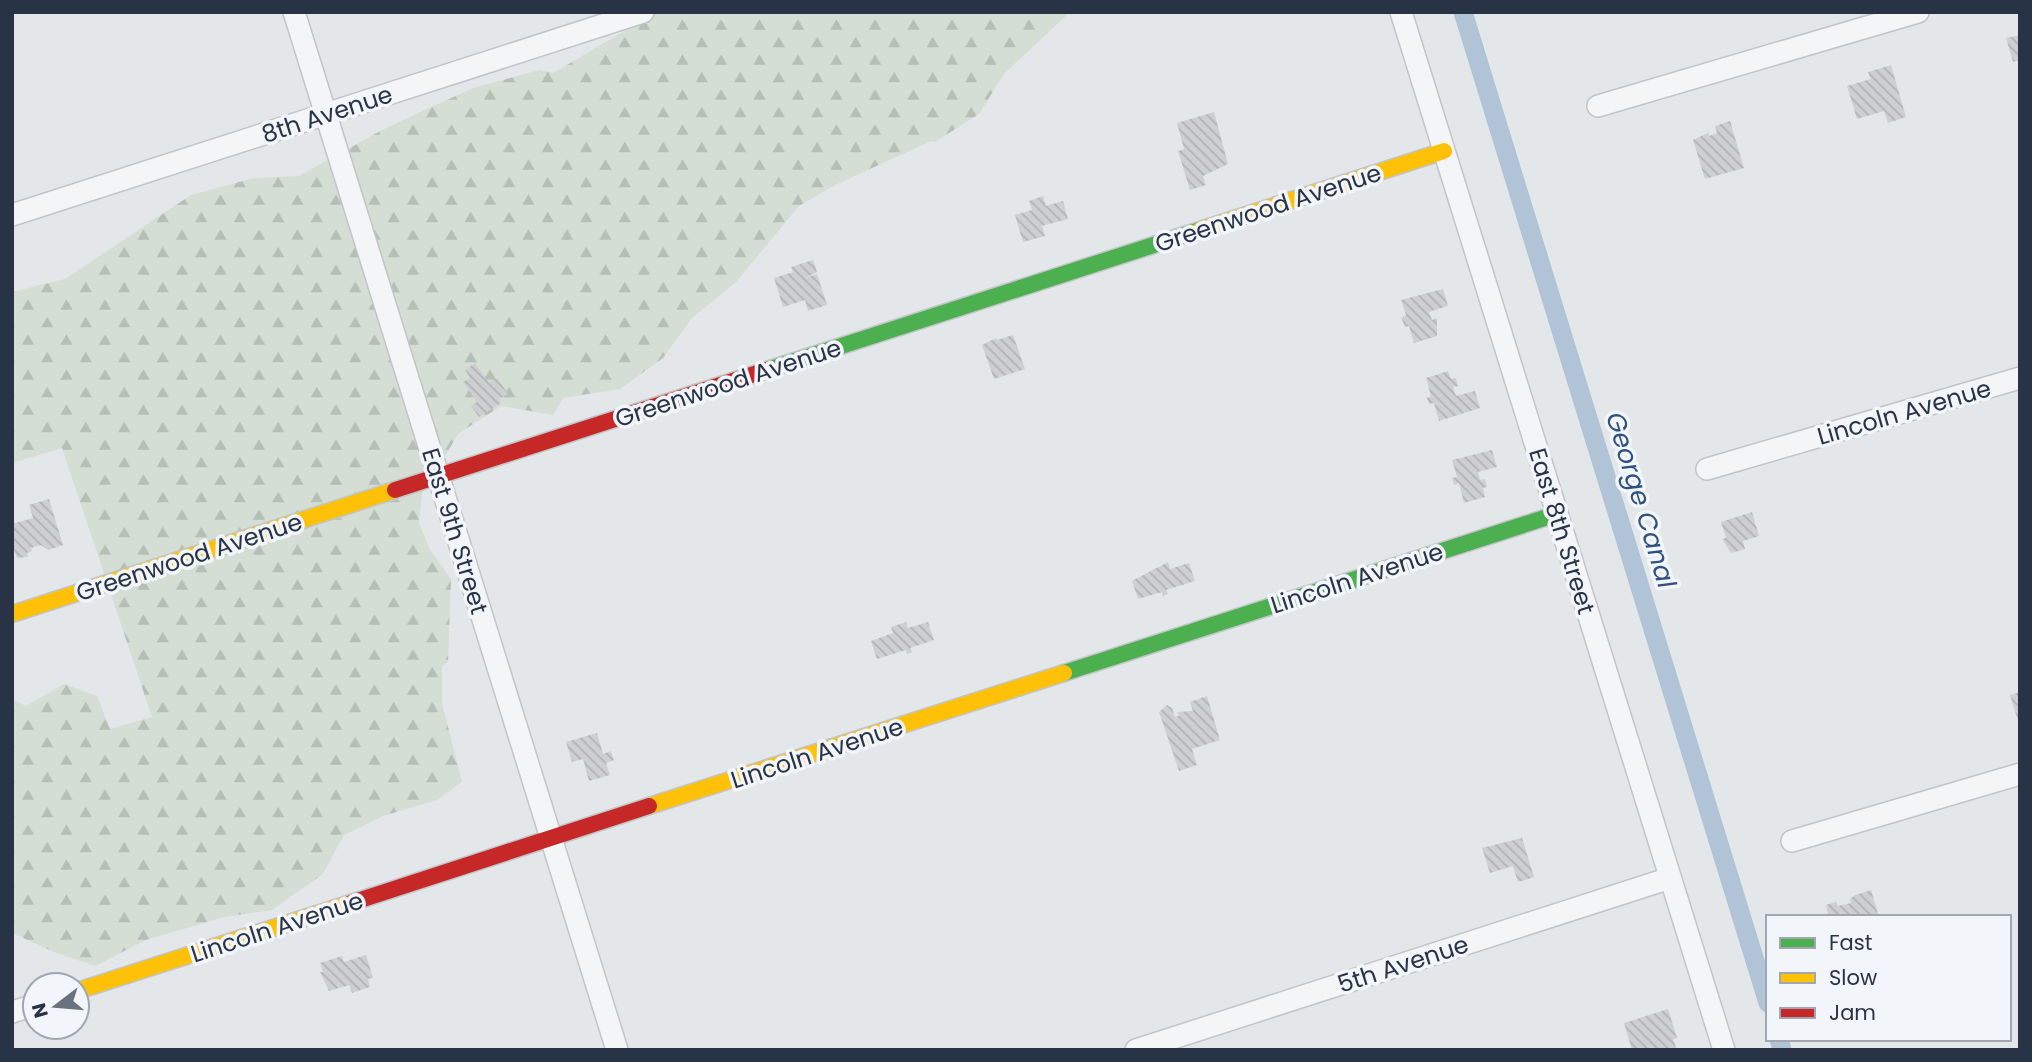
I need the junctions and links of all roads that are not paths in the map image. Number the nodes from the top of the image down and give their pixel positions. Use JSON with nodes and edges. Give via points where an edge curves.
{"nodes":[{"id":1,"x":295,"y":12,"type":"edge"},
{"id":2,"x":643,"y":12,"type":"edge"},
{"id":3,"x":1401,"y":12,"type":"edge"},
{"id":4,"x":1918,"y":12,"type":"edge"},
{"id":5,"x":1598,"y":106,"type":"dead end"},
{"id":6,"x":326,"y":114,"type":"junction"},
{"id":7,"x":1444,"y":151,"type":"junction"},
{"id":8,"x":12,"y":215,"type":"edge"},
{"id":9,"x":2020,"y":378,"type":"edge"},
{"id":10,"x":1707,"y":469,"type":"dead end"},
{"id":11,"x":439,"y":477,"type":"junction"},
{"id":12,"x":1557,"y":513,"type":"junction"},
{"id":13,"x":12,"y":614,"type":"edge"},
{"id":14,"x":2020,"y":774,"type":"edge"},
{"id":15,"x":551,"y":839,"type":"junction"},
{"id":16,"x":1792,"y":841,"type":"dead end"},
{"id":17,"x":1670,"y":878,"type":"junction"},
{"id":18,"x":91,"y":987,"type":"edge"},
{"id":19,"x":617,"y":1050,"type":"edge"},
{"id":20,"x":1136,"y":1050,"type":"edge"},
{"id":21,"x":1724,"y":1050,"type":"edge"}],
"edges":[{"from":1,"to":6,"type":"street","name":"East 9th Street"},
{"from":2,"to":6,"type":"street","name":"8th Avenue"},
{"from":3,"to":7,"type":"street","name":"East 8th Street"},
{"from":4,"to":5,"type":"street"},
{"from":6,"to":8,"type":"street","name":"8th Avenue"},
{"from":6,"to":11,"type":"street","name":"East 9th Street"},
{"from":7,"to":11,"type":"street","name":"Greenwood Avenue"},
{"from":7,"to":12,"type":"street","name":"East 8th Street"},
{"from":9,"to":10,"type":"street","name":"Lincoln Avenue"},
{"from":11,"to":13,"type":"street","name":"Greenwood Avenue"},
{"from":11,"to":15,"type":"street","name":"East 9th Street"},
{"from":12,"to":15,"type":"street","name":"Lincoln Avenue"},
{"from":12,"to":17,"type":"street","name":"East 8th Street"},
{"from":14,"to":16,"type":"street"},
{"from":15,"to":18,"type":"street","name":"Lincoln Avenue"},
{"from":15,"to":19,"type":"street","name":"East 9th Street"},
{"from":17,"to":20,"type":"street","name":"5th Avenue"},
{"from":17,"to":21,"type":"street","name":"East 8th Street"}]}
